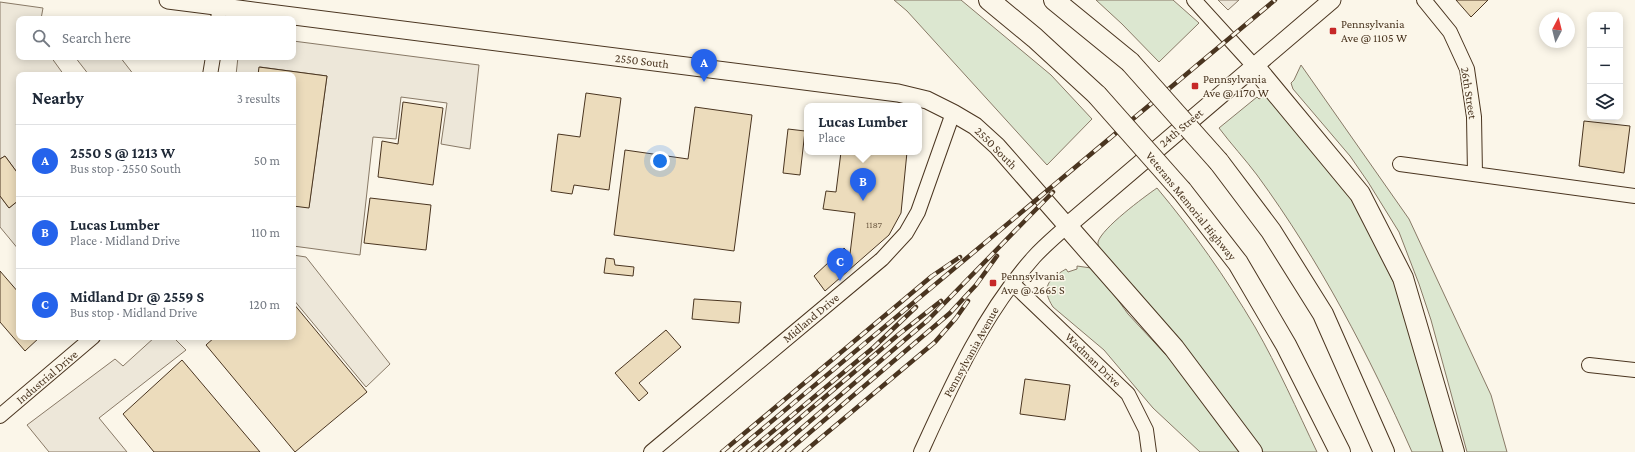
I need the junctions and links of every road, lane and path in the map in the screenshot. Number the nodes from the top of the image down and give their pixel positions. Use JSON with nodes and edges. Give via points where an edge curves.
{"nodes":[{"id":1,"x":168,"y":0,"type":"edge"},
{"id":2,"x":989,"y":0,"type":"edge"},
{"id":3,"x":1054,"y":0,"type":"edge"},
{"id":4,"x":1194,"y":0,"type":"edge"},
{"id":5,"x":1332,"y":0,"type":"edge"},
{"id":6,"x":1424,"y":0,"type":"edge"},
{"id":7,"x":219,"y":13,"type":"edge"},
{"id":8,"x":244,"y":16,"type":"edge"},
{"id":9,"x":296,"y":22,"type":"edge"},
{"id":10,"x":212,"y":60,"type":"edge"},
{"id":11,"x":1254,"y":66,"type":"junction"},
{"id":12,"x":210,"y":72,"type":"edge"},
{"id":13,"x":953,"y":112,"type":"junction"},
{"id":14,"x":1400,"y":164,"type":"dead end"},
{"id":15,"x":1475,"y":174,"type":"junction"},
{"id":16,"x":1635,"y":196,"type":"edge"},
{"id":17,"x":1067,"y":226,"type":"junction"},
{"id":18,"x":1012,"y":283,"type":"junction"},
{"id":19,"x":89,"y":340,"type":"edge"},
{"id":20,"x":1589,"y":365,"type":"dead end"},
{"id":21,"x":1635,"y":370,"type":"edge"},
{"id":22,"x":0,"y":416,"type":"edge"},
{"id":23,"x":650,"y":452,"type":"edge"},
{"id":24,"x":920,"y":452,"type":"edge"},
{"id":25,"x":1149,"y":452,"type":"edge"},
{"id":26,"x":1252,"y":452,"type":"edge"},
{"id":27,"x":1340,"y":452,"type":"edge"},
{"id":28,"x":1384,"y":452,"type":"edge"},
{"id":29,"x":1454,"y":452,"type":"edge"}],
"edges":[{"from":1,"to":7,"type":"main road","name":"2550 South"},
{"from":2,"to":27,"type":"highway","name":"Veterans Memorial Highway","bridge":true,"via":[[1097,95],[1182,190],[1238,263],[1286,345]]},
{"from":3,"to":28,"type":"highway","bridge":true,"via":[[1130,62],[1219,162],[1271,231],[1323,314]]},
{"from":4,"to":11,"type":"street"},
{"from":5,"to":11,"type":"main road","name":"24th Street"},
{"from":6,"to":15,"type":"street","name":"26th Street","via":[[1450,32],[1467,69],[1474,117]]},
{"from":7,"to":8,"type":"main road","name":"2550 South"},
{"from":9,"to":13,"type":"main road","name":"2550 South","via":[[898,93],[927,100]]},
{"from":10,"to":12,"type":"street"},
{"from":11,"to":17,"type":"main road","name":"24th Street"},
{"from":11,"to":29,"type":"highway","via":[[1360,194],[1404,278]]},
{"from":13,"to":17,"type":"main road","name":"2550 South","via":[[975,126],[997,146]]},
{"from":13,"to":23,"type":"street","name":"Midland Drive","via":[[918,212],[906,234],[882,259]]},
{"from":14,"to":15,"type":"street"},
{"from":15,"to":16,"type":"street"},
{"from":17,"to":18,"type":"street","name":"Pennsylvania Avenue","via":[[1034,257]]},
{"from":17,"to":26,"type":"highway","via":[[1174,348]]},
{"from":18,"to":24,"type":"street","name":"Pennsylvania Avenue","via":[[984,324],[952,383]]},
{"from":18,"to":25,"type":"street","name":"Wadman Drive","via":[[1128,394],[1146,430]]},
{"from":19,"to":22,"type":"street","name":"Industrial Drive"},
{"from":20,"to":21,"type":"street"}]}
